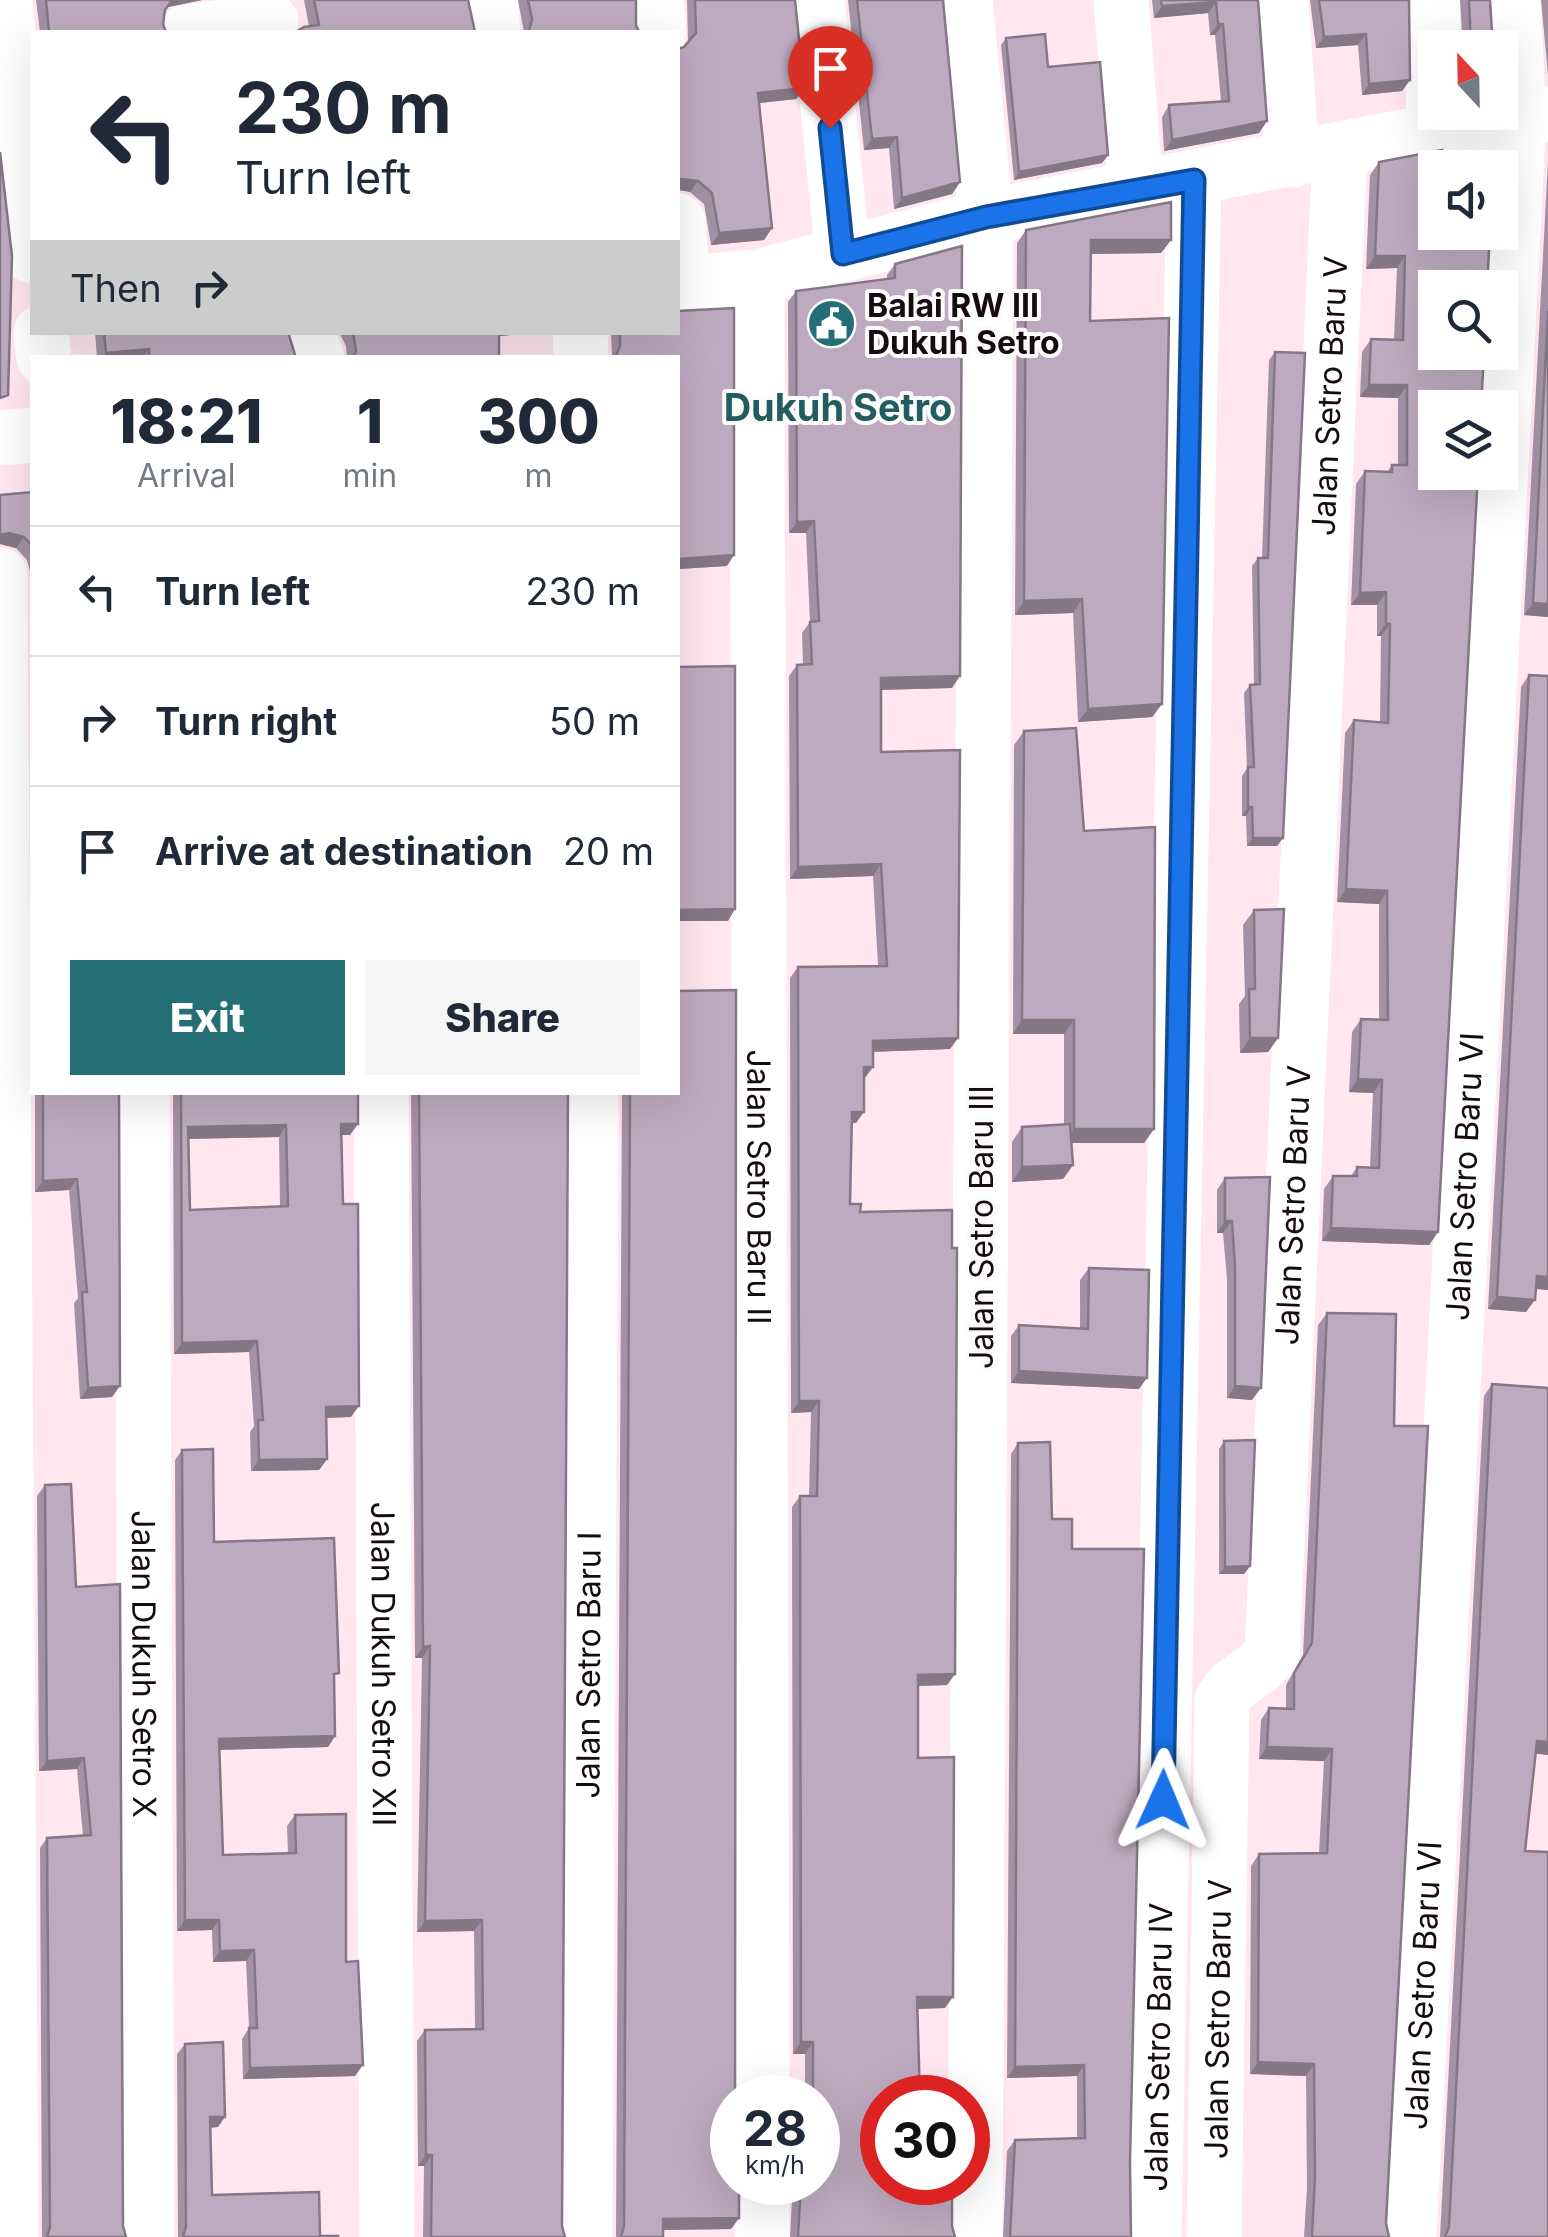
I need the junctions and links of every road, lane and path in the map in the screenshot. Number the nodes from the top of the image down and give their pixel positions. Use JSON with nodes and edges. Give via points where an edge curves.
{"nodes":[{"id":1,"x":490,"y":0,"type":"edge"},
{"id":2,"x":656,"y":0,"type":"edge"},
{"id":3,"x":818,"y":0,"type":"edge"},
{"id":4,"x":965,"y":0,"type":"edge"},
{"id":5,"x":1121,"y":0,"type":"edge"},
{"id":6,"x":1281,"y":0,"type":"edge"},
{"id":7,"x":1432,"y":0,"type":"edge"},
{"id":8,"x":1513,"y":0,"type":"edge"},
{"id":9,"x":271,"y":18,"type":"edge"},
{"id":10,"x":198,"y":30,"type":"edge"},
{"id":11,"x":493,"y":30,"type":"edge"},
{"id":12,"x":659,"y":30,"type":"edge"},
{"id":13,"x":12,"y":37,"type":"edge"},
{"id":14,"x":1533,"y":116,"type":"edge"},
{"id":15,"x":1434,"y":131,"type":"junction"},
{"id":16,"x":1316,"y":155,"type":"junction"},
{"id":17,"x":1194,"y":180,"type":"junction"},
{"id":18,"x":1136,"y":190,"type":"junction"},
{"id":19,"x":986,"y":217,"type":"junction"},
{"id":20,"x":30,"y":234,"type":"edge"},
{"id":21,"x":843,"y":254,"type":"junction"},
{"id":22,"x":757,"y":277,"type":"junction"},
{"id":23,"x":680,"y":284,"type":"edge"},
{"id":24,"x":30,"y":435,"type":"edge"},
{"id":25,"x":0,"y":438,"type":"edge"},
{"id":26,"x":0,"y":575,"type":"edge"},
{"id":27,"x":142,"y":1095,"type":"edge"},
{"id":28,"x":380,"y":1095,"type":"edge"},
{"id":29,"x":591,"y":1095,"type":"edge"},
{"id":30,"x":762,"y":2075,"type":"edge"},
{"id":31,"x":762,"y":2205,"type":"edge"},
{"id":32,"x":11,"y":2237,"type":"edge"},
{"id":33,"x":147,"y":2237,"type":"edge"},
{"id":34,"x":387,"y":2237,"type":"edge"},
{"id":35,"x":585,"y":2237,"type":"edge"},
{"id":36,"x":762,"y":2237,"type":"edge"},
{"id":37,"x":975,"y":2237,"type":"edge"},
{"id":38,"x":1154,"y":2237,"type":"edge"},
{"id":39,"x":1214,"y":2237,"type":"edge"},
{"id":40,"x":1408,"y":2237,"type":"edge"}],
"edges":[{"from":1,"to":11,"type":"street"},
{"from":2,"to":12,"type":"street"},
{"from":3,"to":21,"type":"street"},
{"from":4,"to":19,"type":"street","name":"Jalan Setro Baru III"},
{"from":5,"to":18,"type":"street"},
{"from":6,"to":16,"type":"street","name":"Jalan Setro Baru V"},
{"from":7,"to":15,"type":"street"},
{"from":8,"to":14,"type":"street","name":"Jalan Setro Baru VI"},
{"from":9,"to":10,"type":"street"},
{"from":13,"to":20,"type":"street"},
{"from":14,"to":15,"type":"street"},
{"from":14,"to":40,"type":"street","name":"Jalan Setro Baru VI"},
{"from":15,"to":16,"type":"street"},
{"from":16,"to":17,"type":"street"},
{"from":16,"to":39,"type":"street","name":"Jalan Setro Baru V","via":[[1272,1654],[1222,1700]]},
{"from":17,"to":18,"type":"street"},
{"from":17,"to":38,"type":"street","name":"Jalan Setro Baru IV"},
{"from":18,"to":19,"type":"street"},
{"from":19,"to":21,"type":"street"},
{"from":19,"to":37,"type":"street","name":"Jalan Setro Baru III"},
{"from":21,"to":22,"type":"street"},
{"from":22,"to":23,"type":"street"},
{"from":22,"to":30,"type":"street","name":"Jalan Setro Baru II"},
{"from":24,"to":25,"type":"street"},
{"from":26,"to":32,"type":"street"},
{"from":27,"to":33,"type":"street","name":"Jalan Dukuh Setro X"},
{"from":28,"to":34,"type":"street","name":"Jalan Dukuh Setro XII"},
{"from":29,"to":35,"type":"street","name":"Jalan Setro Baru I"},
{"from":31,"to":36,"type":"street"}]}
